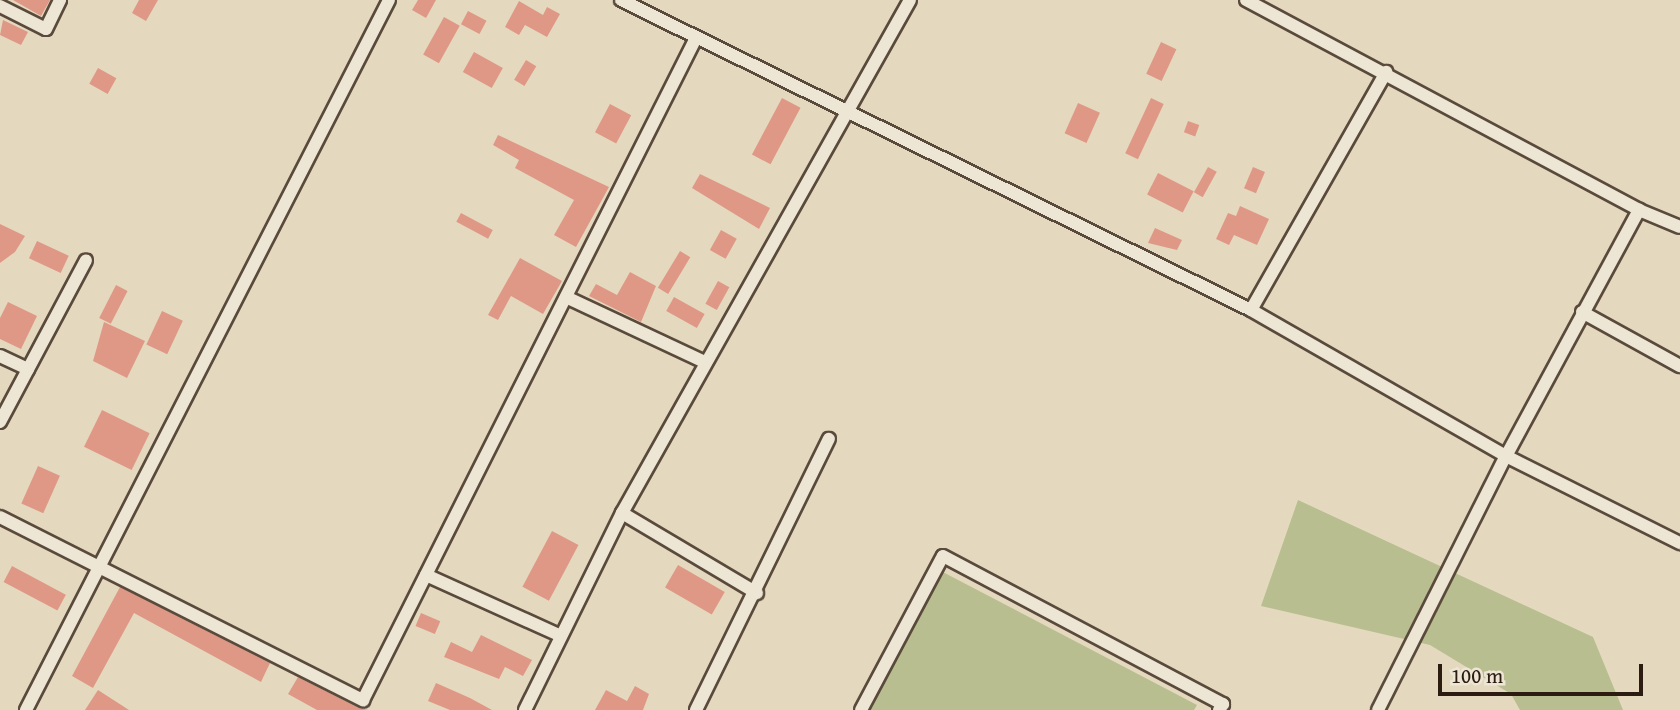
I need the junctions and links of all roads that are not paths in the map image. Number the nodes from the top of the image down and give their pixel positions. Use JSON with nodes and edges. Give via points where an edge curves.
{"nodes":[{"id":1,"x":60,"y":0,"type":"edge"},
{"id":2,"x":389,"y":0,"type":"edge"},
{"id":3,"x":621,"y":0,"type":"edge"},
{"id":4,"x":910,"y":0,"type":"edge"},
{"id":5,"x":1246,"y":0,"type":"edge"},
{"id":6,"x":0,"y":6,"type":"edge"},
{"id":7,"x":695,"y":40,"type":"junction"},
{"id":8,"x":1386,"y":72,"type":"junction"},
{"id":9,"x":845,"y":111,"type":"junction"},
{"id":10,"x":1639,"y":210,"type":"junction"},
{"id":11,"x":1680,"y":227,"type":"edge"},
{"id":12,"x":86,"y":260,"type":"dead end"},
{"id":13,"x":566,"y":297,"type":"junction"},
{"id":14,"x":1251,"y":310,"type":"junction"},
{"id":15,"x":1582,"y":312,"type":"junction"},
{"id":16,"x":0,"y":356,"type":"edge"},
{"id":17,"x":705,"y":362,"type":"junction"},
{"id":18,"x":1680,"y":366,"type":"edge"},
{"id":19,"x":28,"y":369,"type":"junction"},
{"id":20,"x":0,"y":422,"type":"edge"},
{"id":21,"x":829,"y":439,"type":"dead end"},
{"id":22,"x":1506,"y":456,"type":"junction"},
{"id":23,"x":622,"y":513,"type":"junction"},
{"id":24,"x":0,"y":517,"type":"edge"},
{"id":25,"x":1680,"y":543,"type":"edge"},
{"id":26,"x":99,"y":565,"type":"junction"},
{"id":27,"x":426,"y":575,"type":"junction"},
{"id":28,"x":757,"y":593,"type":"junction"},
{"id":29,"x":561,"y":636,"type":"junction"},
{"id":30,"x":26,"y":710,"type":"edge"},
{"id":31,"x":525,"y":710,"type":"edge"},
{"id":32,"x":696,"y":710,"type":"edge"},
{"id":33,"x":861,"y":710,"type":"edge"},
{"id":34,"x":1219,"y":710,"type":"edge"},
{"id":35,"x":1378,"y":710,"type":"edge"}],
"edges":[{"from":1,"to":6,"type":"street","via":[[46,29]]},
{"from":2,"to":26,"type":"street"},
{"from":3,"to":7,"type":"street"},
{"from":4,"to":9,"type":"street"},
{"from":5,"to":8,"type":"street"},
{"from":7,"to":9,"type":"street"},
{"from":7,"to":13,"type":"street"},
{"from":8,"to":10,"type":"street"},
{"from":8,"to":14,"type":"street"},
{"from":9,"to":14,"type":"street"},
{"from":9,"to":17,"type":"street"},
{"from":10,"to":11,"type":"street"},
{"from":10,"to":15,"type":"street"},
{"from":12,"to":19,"type":"street"},
{"from":13,"to":17,"type":"street"},
{"from":13,"to":27,"type":"street"},
{"from":14,"to":22,"type":"street"},
{"from":15,"to":18,"type":"street"},
{"from":15,"to":22,"type":"street"},
{"from":16,"to":19,"type":"street"},
{"from":17,"to":23,"type":"street"},
{"from":19,"to":20,"type":"street"},
{"from":21,"to":28,"type":"street"},
{"from":22,"to":25,"type":"street"},
{"from":22,"to":35,"type":"street"},
{"from":23,"to":28,"type":"street"},
{"from":23,"to":29,"type":"street"},
{"from":24,"to":26,"type":"street"},
{"from":26,"to":27,"type":"street","via":[[363,700]]},
{"from":26,"to":30,"type":"street"},
{"from":27,"to":29,"type":"street"},
{"from":28,"to":32,"type":"street"},
{"from":29,"to":31,"type":"street"},
{"from":33,"to":34,"type":"street","via":[[943,556],[1223,704]]}]}
